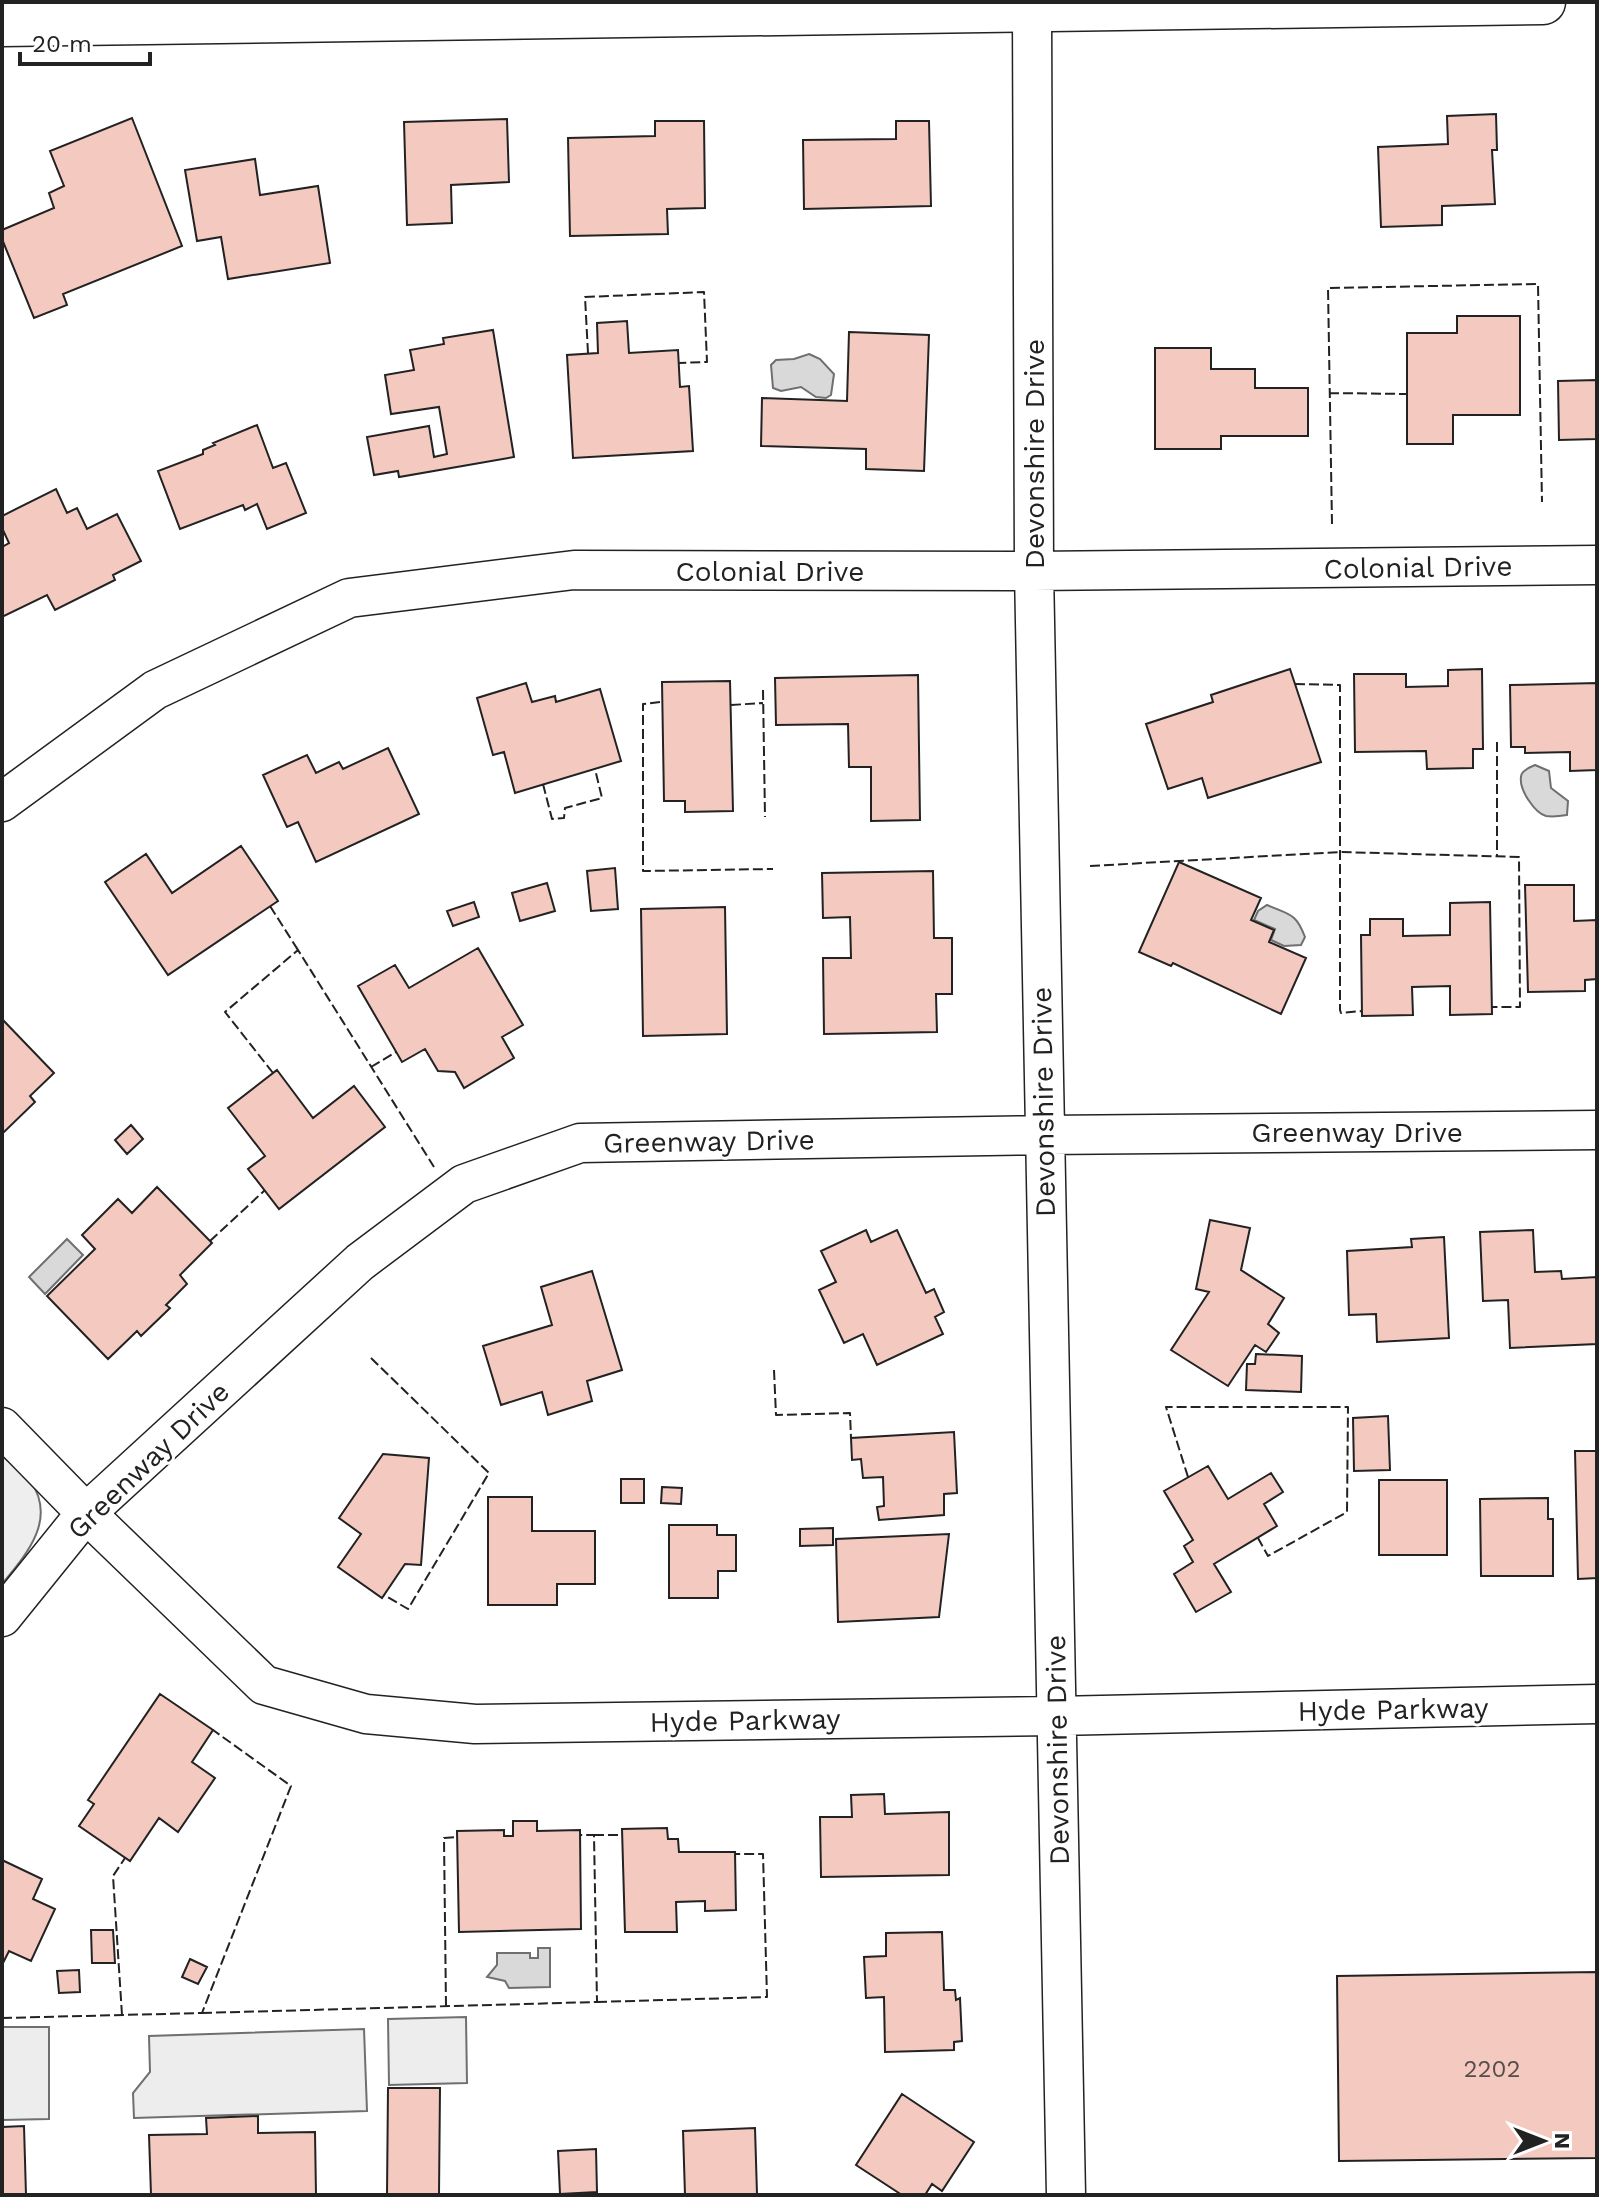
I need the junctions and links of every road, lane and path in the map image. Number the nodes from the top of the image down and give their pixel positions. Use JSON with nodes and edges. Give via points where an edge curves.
{"nodes":[{"id":1,"x":1543,"y":2,"type":"edge"},
{"id":2,"x":1032,"y":9,"type":"junction"},
{"id":3,"x":389,"y":10,"type":"edge"},
{"id":4,"x":468,"y":10,"type":"edge"},
{"id":5,"x":2,"y":24,"type":"edge"},
{"id":6,"x":1597,"y":565,"type":"edge"},
{"id":7,"x":1034,"y":571,"type":"junction"},
{"id":8,"x":2,"y":802,"type":"edge"},
{"id":9,"x":1597,"y":1130,"type":"edge"},
{"id":10,"x":1043,"y":1135,"type":"junction"},
{"id":11,"x":2,"y":1427,"type":"edge"},
{"id":12,"x":86,"y":1513,"type":"junction"},
{"id":13,"x":2,"y":1617,"type":"edge"},
{"id":14,"x":1597,"y":1704,"type":"edge"},
{"id":15,"x":1056,"y":1716,"type":"junction"},
{"id":16,"x":1066,"y":2195,"type":"edge"}],
"edges":[{"from":1,"to":2,"type":"street"},
{"from":2,"to":4,"type":"street"},
{"from":2,"to":7,"type":"street","name":"Devonshire Drive"},
{"from":3,"to":4,"type":"street"},
{"from":3,"to":5,"type":"street"},
{"from":6,"to":7,"type":"street","name":"Colonial Drive"},
{"from":7,"to":8,"type":"street","name":"Colonial Drive","via":[[574,570],[349,598],[155,690]]},
{"from":7,"to":10,"type":"street","name":"Devonshire Drive"},
{"from":9,"to":10,"type":"street","name":"Greenway Drive"},
{"from":10,"to":12,"type":"street","name":"Greenway Drive","via":[[580,1143],[464,1184],[360,1262]]},
{"from":10,"to":15,"type":"street","name":"Devonshire Drive"},
{"from":11,"to":12,"type":"street","name":"Hyde Parkway"},
{"from":12,"to":13,"type":"street","name":"Greenway Drive"},
{"from":12,"to":15,"type":"street","name":"Hyde Parkway","via":[[264,1685],[366,1714],[475,1724]]},
{"from":14,"to":15,"type":"street","name":"Hyde Parkway"},
{"from":15,"to":16,"type":"street","name":"Devonshire Drive"}]}
